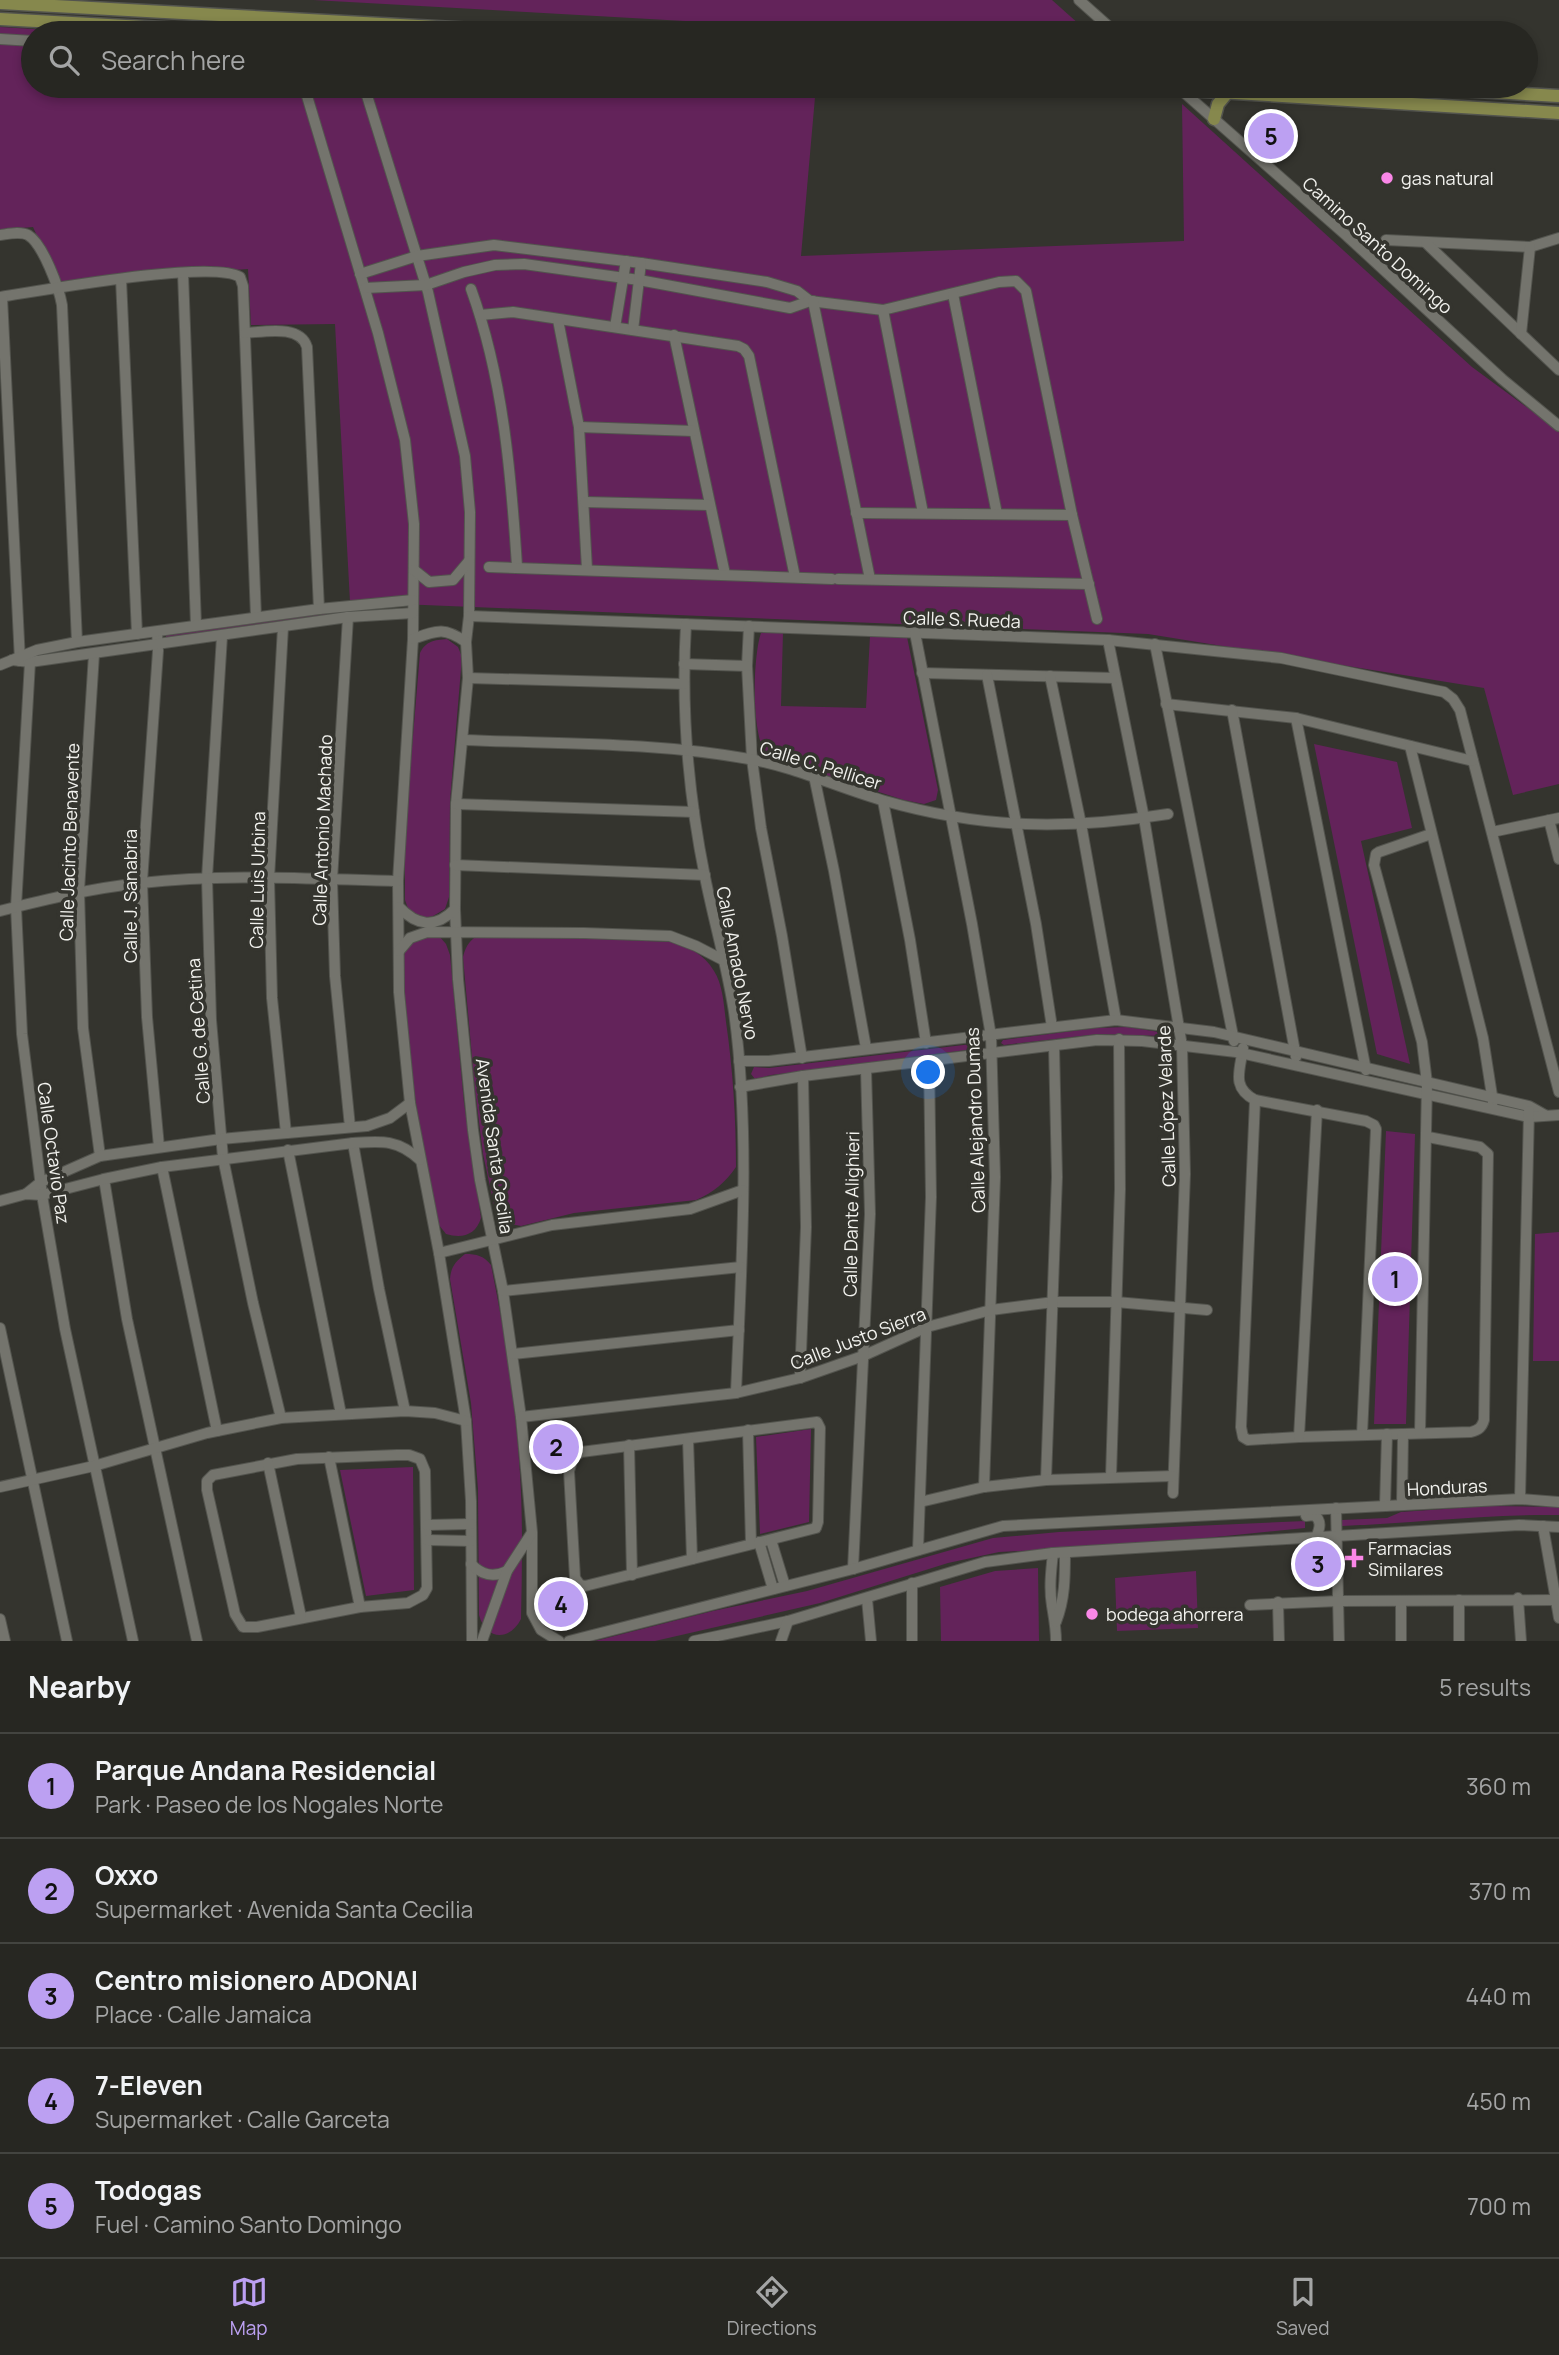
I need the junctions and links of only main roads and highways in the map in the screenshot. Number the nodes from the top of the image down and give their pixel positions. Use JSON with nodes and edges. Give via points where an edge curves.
{"nodes":[{"id":1,"x":0,"y":3,"type":"edge"},
{"id":2,"x":0,"y":19,"type":"edge"},
{"id":3,"x":36,"y":21,"type":"edge"},
{"id":4,"x":328,"y":21,"type":"edge"},
{"id":5,"x":1538,"y":95,"type":"edge"},
{"id":6,"x":1559,"y":96,"type":"edge"},
{"id":7,"x":1224,"y":98,"type":"edge"},
{"id":8,"x":1323,"y":98,"type":"edge"},
{"id":9,"x":1559,"y":113,"type":"edge"},
{"id":10,"x":1214,"y":119,"type":"road end"}],
"edges":[{"from":1,"to":4,"type":"main road"},
{"from":2,"to":3,"type":"main road"},
{"from":5,"to":6,"type":"main road"},
{"from":7,"to":10,"type":"main road"},
{"from":8,"to":9,"type":"main road"}]}
